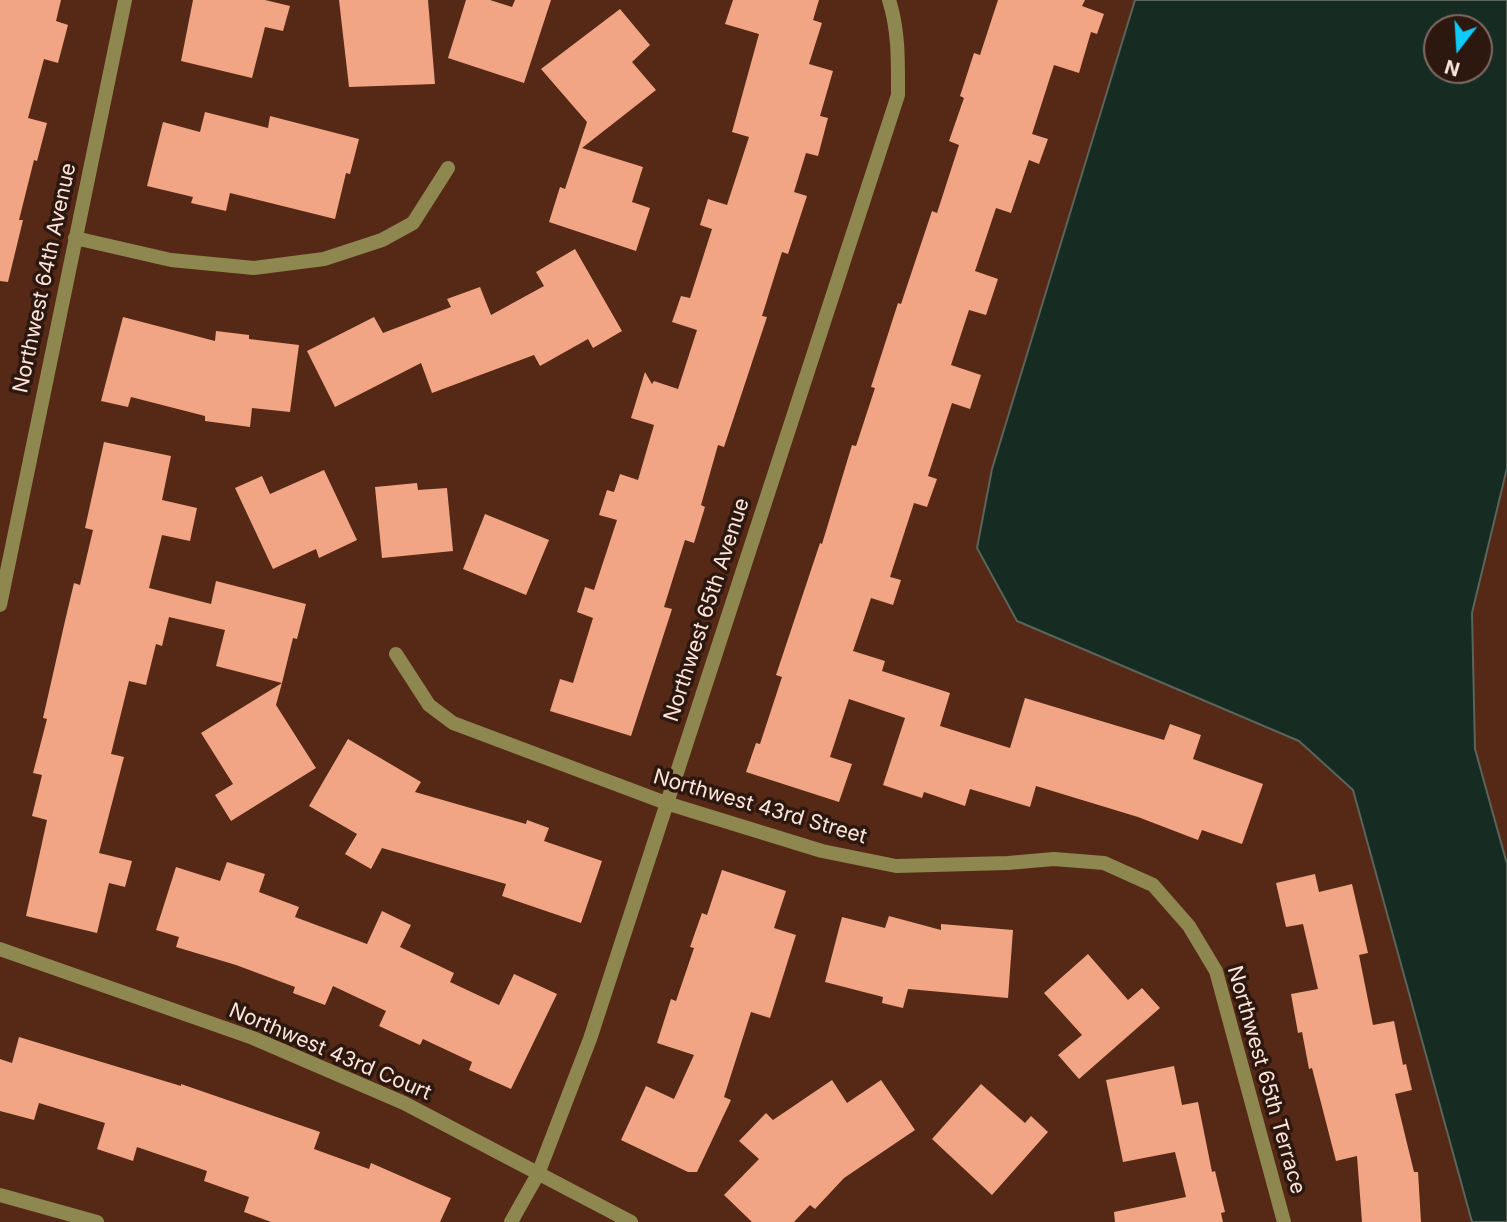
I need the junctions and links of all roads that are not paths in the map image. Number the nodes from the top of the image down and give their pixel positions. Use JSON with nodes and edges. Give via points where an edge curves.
{"nodes":[{"id":1,"x":125,"y":0,"type":"edge"},
{"id":2,"x":889,"y":0,"type":"edge"},
{"id":3,"x":448,"y":168,"type":"dead end"},
{"id":4,"x":75,"y":238,"type":"junction"},
{"id":5,"x":0,"y":606,"type":"edge"},
{"id":6,"x":396,"y":654,"type":"dead end"},
{"id":7,"x":666,"y":803,"type":"junction"},
{"id":8,"x":1153,"y":885,"type":"joint"},
{"id":9,"x":0,"y":948,"type":"edge"},
{"id":10,"x":538,"y":1174,"type":"junction"},
{"id":11,"x":0,"y":1195,"type":"edge"},
{"id":12,"x":97,"y":1222,"type":"edge"},
{"id":13,"x":511,"y":1222,"type":"edge"},
{"id":14,"x":631,"y":1222,"type":"edge"},
{"id":15,"x":1284,"y":1222,"type":"edge"}],
"edges":[{"from":1,"to":4,"type":"street","name":"Northwest 64th Avenue"},
{"from":2,"to":7,"type":"street","name":"Northwest 65th Avenue","via":[[899,54],[898,95]]},
{"from":3,"to":4,"type":"street","via":[[413,223],[382,240],[324,259],[241,267],[172,261]]},
{"from":4,"to":5,"type":"street","name":"Northwest 64th Avenue"},
{"from":6,"to":7,"type":"street","name":"Northwest 43rd Street","via":[[429,705],[453,723]]},
{"from":7,"to":8,"type":"street","name":"Northwest 43rd Street","via":[[822,851],[896,866],[1054,859],[1104,863]]},
{"from":7,"to":10,"type":"street","name":"Northwest 65th Avenue","via":[[590,1039]]},
{"from":8,"to":15,"type":"street","name":"Northwest 65th Terrace","via":[[1189,926],[1216,971]]},
{"from":9,"to":10,"type":"street","name":"Northwest 43rd Court","via":[[253,1038],[404,1103]]},
{"from":10,"to":13,"type":"street","name":"Northwest 65th Avenue"},
{"from":10,"to":14,"type":"street","name":"Northwest 43rd Court"},
{"from":11,"to":12,"type":"street"}]}
